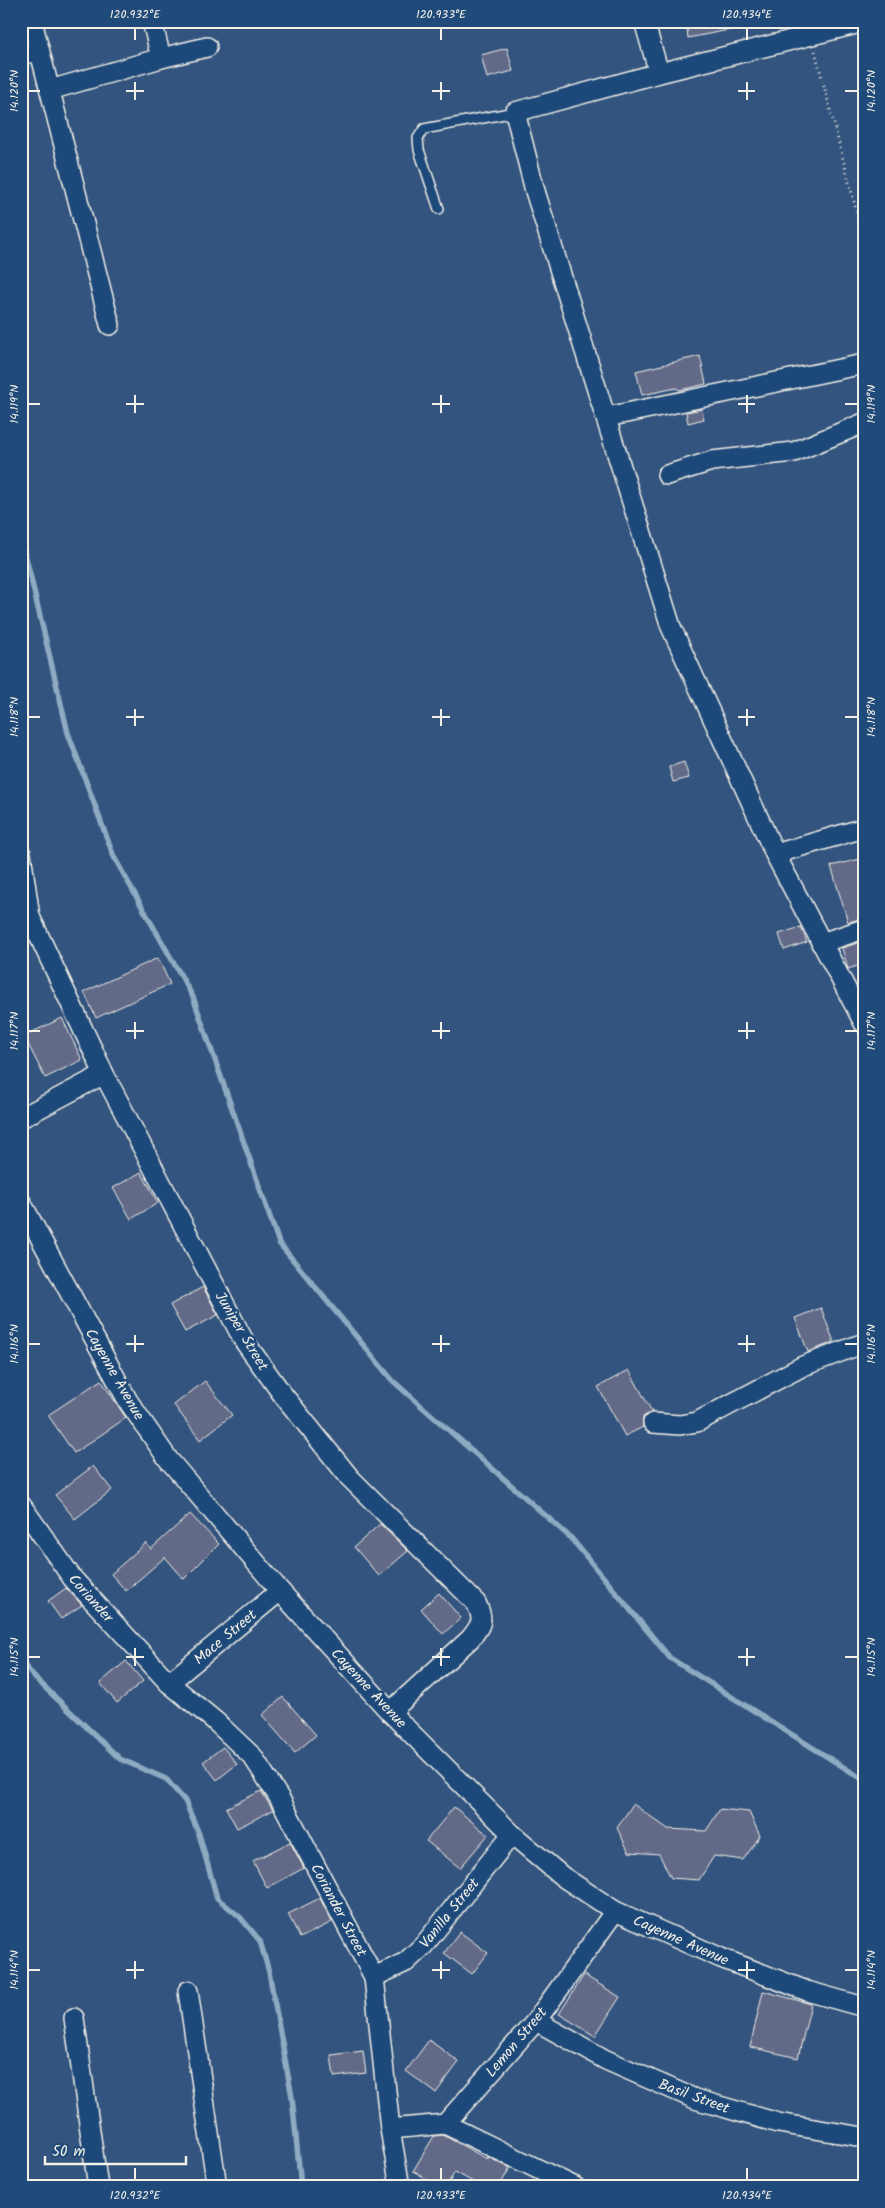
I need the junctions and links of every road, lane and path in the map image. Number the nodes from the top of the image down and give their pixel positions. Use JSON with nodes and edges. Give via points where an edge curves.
{"nodes":[{"id":1,"x":32,"y":21,"type":"edge"},
{"id":2,"x":152,"y":21,"type":"edge"},
{"id":3,"x":644,"y":21,"type":"edge"},
{"id":4,"x":864,"y":22,"type":"edge"},
{"id":5,"x":811,"y":36,"type":"junction"},
{"id":6,"x":207,"y":47,"type":"dead end"},
{"id":7,"x":40,"y":50,"type":"junction"},
{"id":8,"x":21,"y":55,"type":"edge"},
{"id":9,"x":160,"y":58,"type":"junction"},
{"id":10,"x":658,"y":73,"type":"junction"},
{"id":11,"x":50,"y":90,"type":"junction"},
{"id":12,"x":515,"y":112,"type":"junction"},
{"id":13,"x":439,"y":209,"type":"dead end"},
{"id":14,"x":864,"y":240,"type":"edge"},
{"id":15,"x":110,"y":325,"type":"dead end"},
{"id":16,"x":864,"y":364,"type":"edge"},
{"id":17,"x":606,"y":417,"type":"junction"},
{"id":18,"x":864,"y":423,"type":"edge"},
{"id":19,"x":667,"y":475,"type":"dead end"},
{"id":20,"x":864,"y":828,"type":"edge"},
{"id":21,"x":21,"y":854,"type":"edge"},
{"id":22,"x":775,"y":854,"type":"junction"},
{"id":23,"x":26,"y":912,"type":"edge"},
{"id":24,"x":864,"y":929,"type":"edge"},
{"id":25,"x":820,"y":943,"type":"junction"},
{"id":26,"x":864,"y":1023,"type":"edge"},
{"id":27,"x":104,"y":1074,"type":"junction"},
{"id":28,"x":21,"y":1118,"type":"edge"},
{"id":29,"x":21,"y":1202,"type":"edge"},
{"id":30,"x":864,"y":1343,"type":"edge"},
{"id":31,"x":653,"y":1423,"type":"dead end"},
{"id":32,"x":21,"y":1506,"type":"edge"},
{"id":33,"x":280,"y":1592,"type":"junction"},
{"id":34,"x":169,"y":1683,"type":"junction"},
{"id":35,"x":390,"y":1712,"type":"junction"},
{"id":36,"x":512,"y":1834,"type":"junction"},
{"id":37,"x":615,"y":1911,"type":"junction"},
{"id":38,"x":374,"y":1977,"type":"junction"},
{"id":39,"x":188,"y":1991,"type":"dead end"},
{"id":40,"x":864,"y":2007,"type":"edge"},
{"id":41,"x":74,"y":2018,"type":"dead end"},
{"id":42,"x":536,"y":2021,"type":"junction"},
{"id":43,"x":445,"y":2124,"type":"junction"},
{"id":44,"x":864,"y":2127,"type":"edge"},
{"id":45,"x":390,"y":2129,"type":"junction"},
{"id":46,"x":863,"y":2137,"type":"edge"},
{"id":47,"x":864,"y":2143,"type":"edge"},
{"id":48,"x":98,"y":2187,"type":"edge"},
{"id":49,"x":217,"y":2187,"type":"edge"},
{"id":50,"x":400,"y":2187,"type":"edge"},
{"id":51,"x":575,"y":2187,"type":"edge"}],
"edges":[{"from":1,"to":7,"type":"street"},
{"from":2,"to":9,"type":"street"},
{"from":3,"to":10,"type":"street"},
{"from":4,"to":5,"type":"street"},
{"from":5,"to":10,"type":"street"},
{"from":5,"to":14,"type":"path"},
{"from":6,"to":9,"type":"street"},
{"from":7,"to":8,"type":"street"},
{"from":7,"to":11,"type":"street"},
{"from":9,"to":11,"type":"street"},
{"from":10,"to":12,"type":"street"},
{"from":11,"to":15,"type":"street"},
{"from":12,"to":13,"type":"lane","via":[[424,129],[418,138],[420,150]]},
{"from":12,"to":17,"type":"street","via":[[535,191]]},
{"from":16,"to":17,"type":"street"},
{"from":17,"to":22,"type":"street","via":[[671,627]]},
{"from":18,"to":19,"type":"street","via":[[794,452],[712,461]]},
{"from":20,"to":22,"type":"street"},
{"from":21,"to":23,"type":"street","name":"Juniper Street"},
{"from":22,"to":25,"type":"street"},
{"from":23,"to":27,"type":"street","name":"Juniper Street"},
{"from":24,"to":25,"type":"street"},
{"from":25,"to":26,"type":"street"},
{"from":27,"to":28,"type":"street"},
{"from":27,"to":35,"type":"street","name":"Juniper Street","via":[[244,1341],[350,1478],[476,1603],[482,1615],[480,1627],[470,1639]]},
{"from":29,"to":33,"type":"street","name":"Cayenne Avenue","via":[[128,1401],[168,1459]]},
{"from":30,"to":31,"type":"street","via":[[803,1366],[697,1422],[680,1425]]},
{"from":32,"to":34,"type":"street","name":"Coriander","via":[[72,1579]]},
{"from":33,"to":34,"type":"street","name":"Mace Street"},
{"from":33,"to":35,"type":"street","name":"Cayenne Avenue"},
{"from":34,"to":38,"type":"street","name":"Coriander Street","via":[[215,1720],[253,1758],[280,1798]]},
{"from":35,"to":36,"type":"street","name":"Cayenne Avenue"},
{"from":36,"to":37,"type":"street","name":"Cayenne Avenue","via":[[562,1877]]},
{"from":36,"to":38,"type":"street","name":"Vanilla Street","via":[[424,1945],[406,1962]]},
{"from":37,"to":40,"type":"street","name":"Cayenne Avenue","via":[[807,1992]]},
{"from":37,"to":42,"type":"street","name":"Lemon Street"},
{"from":38,"to":45,"type":"street","name":"Coriander Street"},
{"from":39,"to":49,"type":"street"},
{"from":41,"to":48,"type":"street"},
{"from":42,"to":43,"type":"street","name":"Lemon Street"},
{"from":42,"to":46,"type":"street","name":"Basil Street","via":[[606,2060],[695,2099],[778,2123]]},
{"from":43,"to":45,"type":"street"},
{"from":43,"to":51,"type":"street"},
{"from":44,"to":46,"type":"street"},
{"from":45,"to":50,"type":"street","name":"Coriander Street"},
{"from":46,"to":47,"type":"street"}]}
